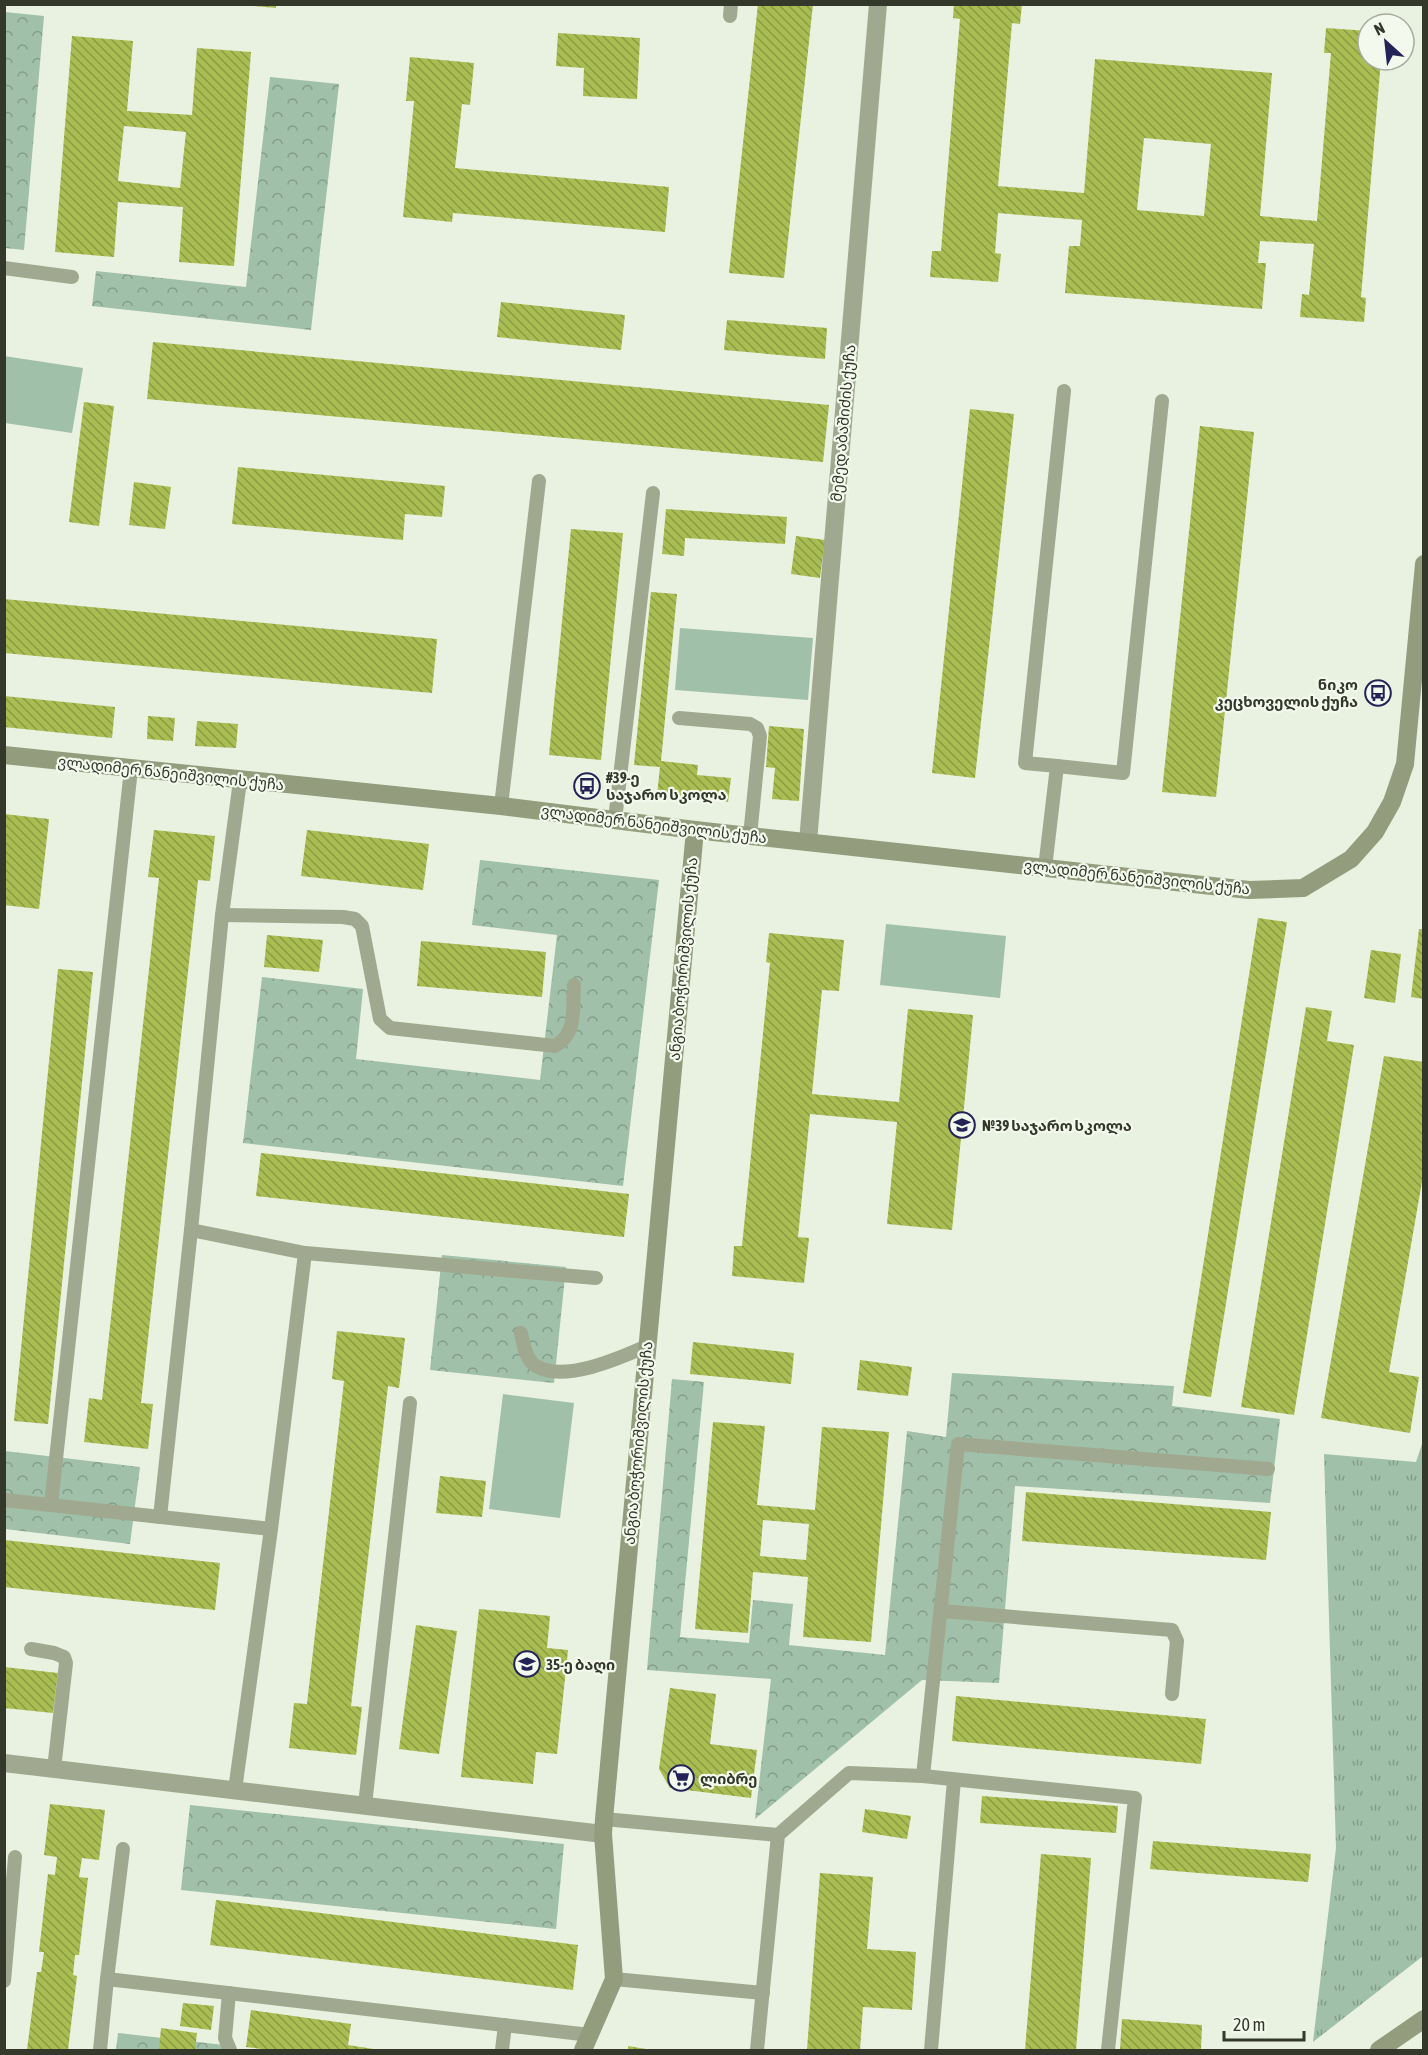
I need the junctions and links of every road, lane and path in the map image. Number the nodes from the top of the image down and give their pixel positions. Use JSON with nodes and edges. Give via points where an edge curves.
{"nodes":[{"id":1,"x":878,"y":4,"type":"edge"},
{"id":2,"x":4,"y":268,"type":"edge"},
{"id":3,"x":72,"y":277,"type":"dead end"},
{"id":4,"x":1064,"y":391,"type":"dead end"},
{"id":5,"x":1162,"y":401,"type":"dead end"},
{"id":6,"x":539,"y":481,"type":"dead end"},
{"id":7,"x":653,"y":493,"type":"dead end"},
{"id":8,"x":1424,"y":564,"type":"edge"},
{"id":9,"x":679,"y":718,"type":"dead end"},
{"id":10,"x":4,"y":755,"type":"edge"},
{"id":11,"x":1057,"y":766,"type":"junction"},
{"id":12,"x":131,"y":769,"type":"junction"},
{"id":13,"x":240,"y":781,"type":"junction"},
{"id":14,"x":501,"y":806,"type":"junction"},
{"id":15,"x":615,"y":820,"type":"junction"},
{"id":16,"x":695,"y":830,"type":"junction"},
{"id":17,"x":750,"y":836,"type":"junction"},
{"id":18,"x":807,"y":842,"type":"junction"},
{"id":19,"x":1046,"y":868,"type":"junction"},
{"id":20,"x":222,"y":915,"type":"junction"},
{"id":21,"x":574,"y":985,"type":"dead end"},
{"id":22,"x":191,"y":1230,"type":"junction"},
{"id":23,"x":305,"y":1253,"type":"junction"},
{"id":24,"x":596,"y":1278,"type":"dead end"},
{"id":25,"x":520,"y":1333,"type":"dead end"},
{"id":26,"x":647,"y":1346,"type":"junction"},
{"id":27,"x":410,"y":1402,"type":"dead end"},
{"id":28,"x":1268,"y":1469,"type":"dead end"},
{"id":29,"x":4,"y":1500,"type":"edge"},
{"id":30,"x":51,"y":1505,"type":"junction"},
{"id":31,"x":160,"y":1516,"type":"junction"},
{"id":32,"x":271,"y":1528,"type":"junction"},
{"id":33,"x":940,"y":1611,"type":"junction"},
{"id":34,"x":31,"y":1649,"type":"dead end"},
{"id":35,"x":1172,"y":1694,"type":"dead end"},
{"id":36,"x":4,"y":1763,"type":"edge"},
{"id":37,"x":54,"y":1769,"type":"junction"},
{"id":38,"x":923,"y":1776,"type":"junction"},
{"id":39,"x":954,"y":1780,"type":"junction"},
{"id":40,"x":235,"y":1790,"type":"junction"},
{"id":41,"x":365,"y":1805,"type":"junction"},
{"id":42,"x":603,"y":1826,"type":"junction"},
{"id":43,"x":778,"y":1835,"type":"junction"},
{"id":44,"x":123,"y":1849,"type":"dead end"},
{"id":45,"x":15,"y":1857,"type":"dead end"},
{"id":46,"x":107,"y":1979,"type":"junction"},
{"id":47,"x":614,"y":1979,"type":"junction"},
{"id":48,"x":4,"y":1981,"type":"edge"},
{"id":49,"x":229,"y":1993,"type":"junction"},
{"id":50,"x":763,"y":1994,"type":"junction"},
{"id":51,"x":1424,"y":2019,"type":"edge"},
{"id":52,"x":505,"y":2025,"type":"junction"},
{"id":53,"x":586,"y":2043,"type":"edge"},
{"id":54,"x":100,"y":2050,"type":"edge"},
{"id":55,"x":230,"y":2050,"type":"edge"},
{"id":56,"x":501,"y":2050,"type":"edge"},
{"id":57,"x":757,"y":2050,"type":"edge"},
{"id":58,"x":931,"y":2050,"type":"edge"},
{"id":59,"x":1108,"y":2050,"type":"edge"},
{"id":60,"x":1379,"y":2050,"type":"edge"}],
"edges":[{"from":1,"to":18,"type":"street","name":"მემედ აბაშიძის ქუჩა"},
{"from":2,"to":3,"type":"lane"},
{"from":4,"to":11,"type":"lane","via":[[1025,763]]},
{"from":5,"to":11,"type":"lane","via":[[1123,773]]},
{"from":6,"to":14,"type":"lane"},
{"from":7,"to":15,"type":"lane"},
{"from":8,"to":19,"type":"street","name":"ვლადიმერ ნანეიშვილის ქუჩა","via":[[1405,764],[1376,832],[1351,859],[1304,888],[1249,890]]},
{"from":9,"to":17,"type":"lane","via":[[750,724],[757,728],[760,736]]},
{"from":10,"to":12,"type":"street","name":"ვლადიმერ ნანეიშვილის ქუჩა"},
{"from":11,"to":19,"type":"lane"},
{"from":12,"to":13,"type":"street","name":"ვლადიმერ ნანეიშვილის ქუჩა"},
{"from":12,"to":30,"type":"lane"},
{"from":13,"to":14,"type":"street","name":"ვლადიმერ ნანეიშვილის ქუჩა"},
{"from":13,"to":20,"type":"lane"},
{"from":14,"to":15,"type":"street","name":"ვლადიმერ ნანეიშვილის ქუჩა"},
{"from":15,"to":16,"type":"street","name":"ვლადიმერ ნანეიშვილის ქუჩა"},
{"from":16,"to":17,"type":"street","name":"ვლადიმერ ნანეიშვილის ქუჩა"},
{"from":16,"to":26,"type":"street","name":"ანგია ბოჭორიშვილის ქუჩა"},
{"from":17,"to":18,"type":"street","name":"ვლადიმერ ნანეიშვილის ქუჩა"},
{"from":18,"to":19,"type":"street","name":"ვლადიმერ ნანეიშვილის ქუჩა"},
{"from":20,"to":21,"type":"lane","via":[[355,919],[362,926],[380,1019],[390,1028],[555,1046],[571,1030]]},
{"from":20,"to":22,"type":"lane"},
{"from":22,"to":23,"type":"lane"},
{"from":22,"to":31,"type":"lane"},
{"from":23,"to":24,"type":"lane"},
{"from":23,"to":32,"type":"lane"},
{"from":25,"to":26,"type":"lane","via":[[525,1351],[535,1365],[550,1371],[586,1369]]},
{"from":26,"to":42,"type":"street","name":"ანგია ბოჭორიშვილის ქუჩა"},
{"from":27,"to":41,"type":"lane"},
{"from":28,"to":33,"type":"lane","via":[[958,1444]]},
{"from":29,"to":30,"type":"lane"},
{"from":30,"to":31,"type":"lane"},
{"from":31,"to":32,"type":"lane"},
{"from":32,"to":40,"type":"lane"},
{"from":33,"to":35,"type":"lane","via":[[1172,1630],[1177,1641]]},
{"from":33,"to":38,"type":"lane"},
{"from":34,"to":37,"type":"lane","via":[[64,1657],[66,1663]]},
{"from":36,"to":37,"type":"street"},
{"from":37,"to":40,"type":"street"},
{"from":38,"to":39,"type":"lane"},
{"from":38,"to":43,"type":"lane","via":[[849,1773]]},
{"from":39,"to":58,"type":"lane"},
{"from":39,"to":59,"type":"lane","via":[[1135,1798]]},
{"from":40,"to":41,"type":"street"},
{"from":41,"to":42,"type":"street"},
{"from":42,"to":43,"type":"lane"},
{"from":42,"to":47,"type":"street","name":"ანგია ბოჭორიშვილის ქუჩა"},
{"from":43,"to":50,"type":"lane"},
{"from":44,"to":46,"type":"lane"},
{"from":45,"to":48,"type":"lane"},
{"from":46,"to":49,"type":"lane"},
{"from":46,"to":54,"type":"lane"},
{"from":47,"to":50,"type":"lane"},
{"from":47,"to":53,"type":"street","name":"ანგია ბოჭორიშვილის ქუჩა"},
{"from":49,"to":52,"type":"lane"},
{"from":49,"to":55,"type":"lane","via":[[225,2038]]},
{"from":50,"to":57,"type":"lane"},
{"from":51,"to":60,"type":"street"},
{"from":52,"to":53,"type":"lane"},
{"from":52,"to":56,"type":"lane"}]}
